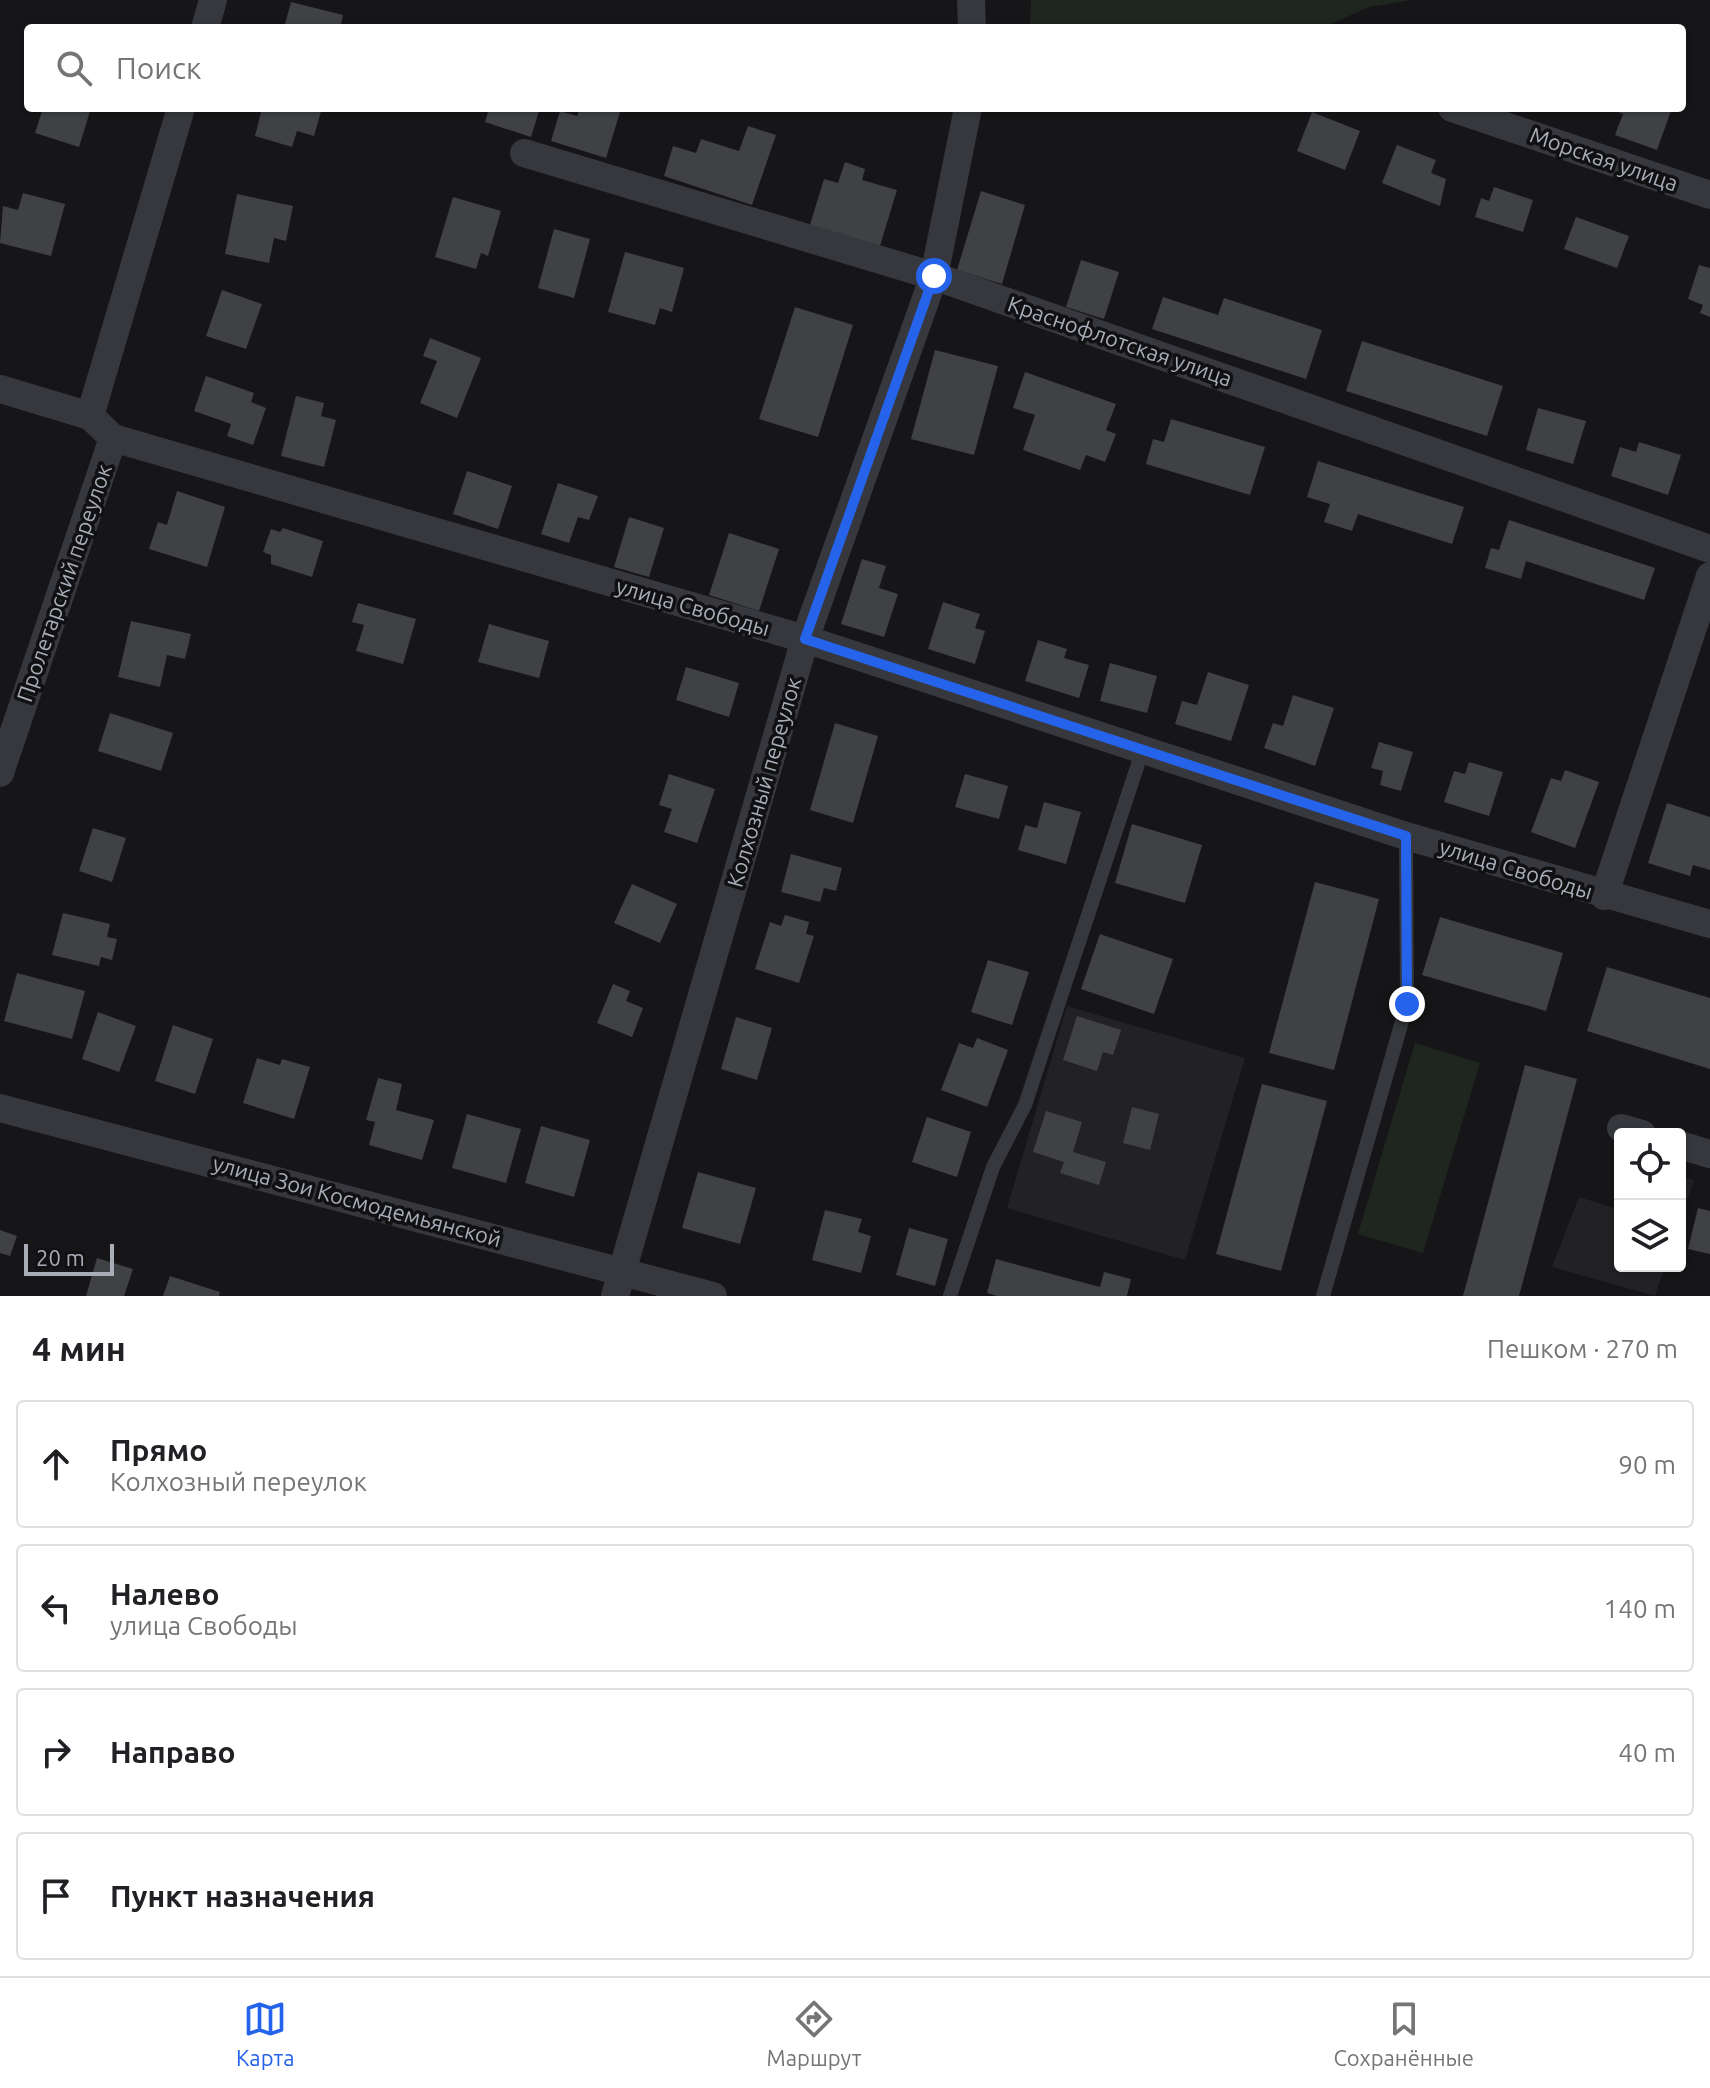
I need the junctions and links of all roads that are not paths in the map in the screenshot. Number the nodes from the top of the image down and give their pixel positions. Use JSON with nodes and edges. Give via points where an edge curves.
{"nodes":[{"id":1,"x":213,"y":0,"type":"edge"},
{"id":2,"x":971,"y":0,"type":"edge"},
{"id":3,"x":206,"y":24,"type":"edge"},
{"id":4,"x":972,"y":24,"type":"edge"},
{"id":5,"x":180,"y":112,"type":"edge"},
{"id":6,"x":967,"y":112,"type":"edge"},
{"id":7,"x":1464,"y":112,"type":"edge"},
{"id":8,"x":524,"y":153,"type":"dead end"},
{"id":9,"x":1710,"y":195,"type":"edge"},
{"id":10,"x":934,"y":276,"type":"junction"},
{"id":11,"x":0,"y":389,"type":"edge"},
{"id":12,"x":90,"y":416,"type":"junction"},
{"id":13,"x":113,"y":438,"type":"junction"},
{"id":14,"x":1710,"y":549,"type":"edge"},
{"id":15,"x":1710,"y":576,"type":"edge"},
{"id":16,"x":805,"y":639,"type":"junction"},
{"id":17,"x":1143,"y":749,"type":"junction"},
{"id":18,"x":0,"y":773,"type":"edge"},
{"id":19,"x":1406,"y":836,"type":"junction"},
{"id":20,"x":1604,"y":896,"type":"junction"},
{"id":21,"x":1710,"y":924,"type":"edge"},
{"id":22,"x":0,"y":1108,"type":"edge"},
{"id":23,"x":1686,"y":1147,"type":"edge"},
{"id":24,"x":1710,"y":1154,"type":"edge"},
{"id":25,"x":619,"y":1283,"type":"edge"},
{"id":26,"x":713,"y":1296,"type":"edge"},
{"id":27,"x":950,"y":1296,"type":"edge"},
{"id":28,"x":1323,"y":1296,"type":"edge"}],
"edges":[{"from":1,"to":3,"type":"street"},
{"from":2,"to":4,"type":"street"},
{"from":5,"to":12,"type":"street"},
{"from":6,"to":10,"type":"street"},
{"from":7,"to":9,"type":"street","name":"Морская улица"},
{"from":8,"to":10,"type":"street","name":"Краснофлотская улица"},
{"from":10,"to":14,"type":"street","name":"Краснофлотская улица"},
{"from":10,"to":16,"type":"street","name":"Колхозный переулок"},
{"from":11,"to":12,"type":"street","name":"улица Свободы"},
{"from":12,"to":13,"type":"street","name":"улица Свободы"},
{"from":13,"to":16,"type":"street","name":"улица Свободы"},
{"from":13,"to":18,"type":"street","name":"Пролетарский переулок"},
{"from":15,"to":20,"type":"street"},
{"from":16,"to":17,"type":"street","name":"улица Свободы"},
{"from":16,"to":25,"type":"street","name":"Колхозный переулок"},
{"from":17,"to":19,"type":"street","name":"улица Свободы"},
{"from":17,"to":27,"type":"lane","via":[[1025,1105],[993,1167]]},
{"from":19,"to":20,"type":"street","name":"улица Свободы"},
{"from":19,"to":28,"type":"lane","via":[[1407,1004]]},
{"from":20,"to":21,"type":"street","name":"улица Свободы"},
{"from":22,"to":25,"type":"street","name":"улица Зои Космодемьянской"},
{"from":23,"to":24,"type":"street"},
{"from":25,"to":26,"type":"street","name":"улица Зои Космодемьянской"}]}
